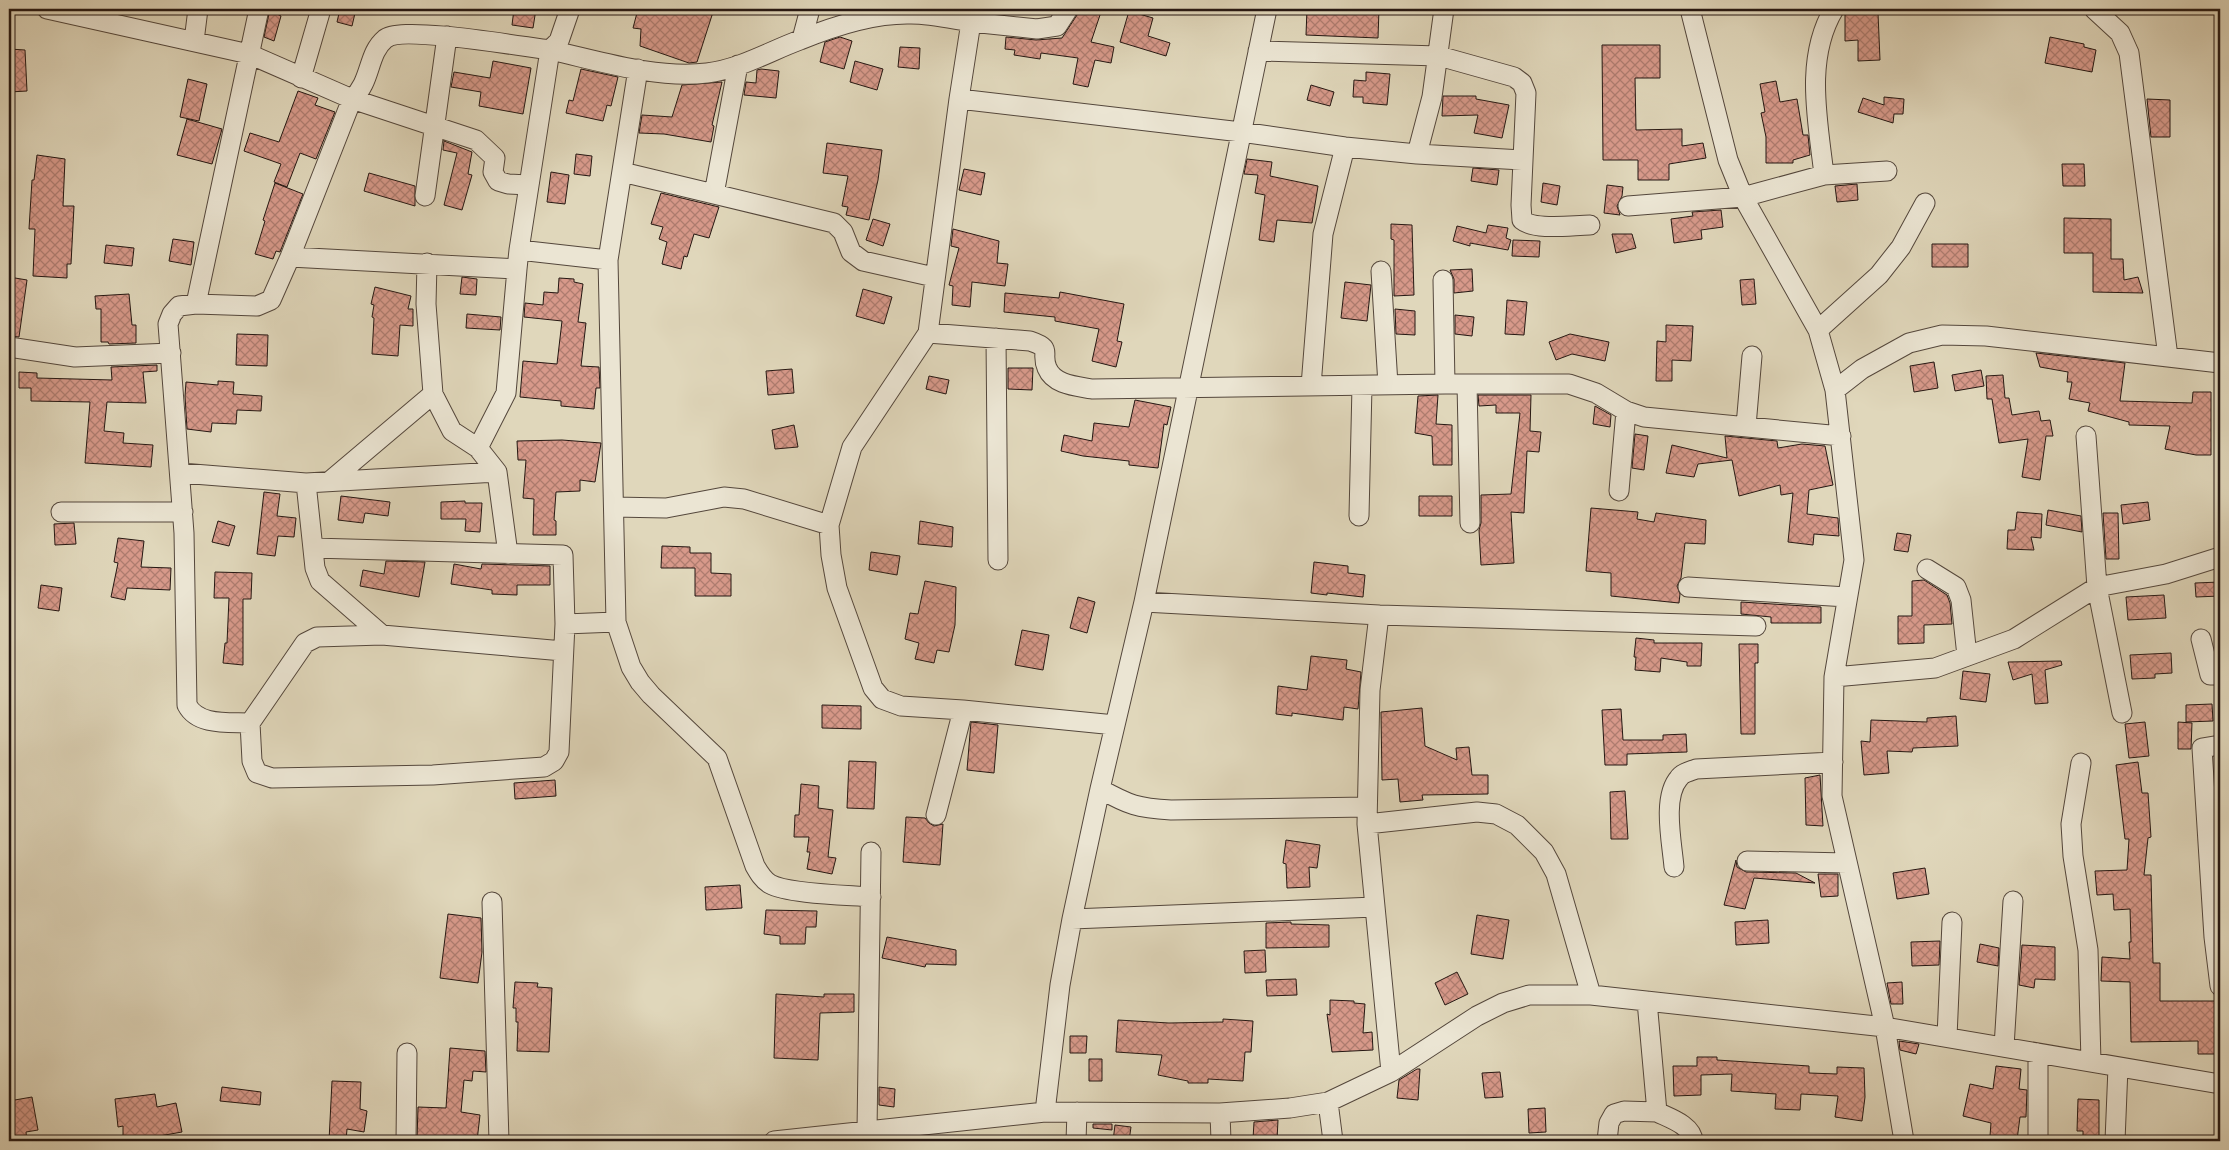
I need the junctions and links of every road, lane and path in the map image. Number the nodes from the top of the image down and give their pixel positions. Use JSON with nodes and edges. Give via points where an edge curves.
{"nodes":[{"id":1,"x":47,"y":9,"type":"edge"},
{"id":2,"x":198,"y":9,"type":"edge"},
{"id":3,"x":259,"y":9,"type":"edge"},
{"id":4,"x":321,"y":9,"type":"edge"},
{"id":5,"x":570,"y":9,"type":"edge"},
{"id":6,"x":810,"y":9,"type":"edge"},
{"id":7,"x":1068,"y":9,"type":"edge"},
{"id":8,"x":1265,"y":9,"type":"edge"},
{"id":9,"x":1444,"y":9,"type":"edge"},
{"id":10,"x":1690,"y":9,"type":"edge"},
{"id":11,"x":1834,"y":9,"type":"edge"},
{"id":12,"x":2094,"y":9,"type":"edge"},
{"id":13,"x":101,"y":14,"type":"edge"},
{"id":14,"x":971,"y":22,"type":"junction"},
{"id":15,"x":447,"y":36,"type":"junction"},
{"id":16,"x":802,"y":39,"type":"junction"},
{"id":17,"x":194,"y":41,"type":"junction"},
{"id":18,"x":550,"y":50,"type":"junction"},
{"id":19,"x":1258,"y":51,"type":"junction"},
{"id":20,"x":249,"y":54,"type":"junction"},
{"id":21,"x":1438,"y":56,"type":"junction"},
{"id":22,"x":738,"y":65,"type":"junction"},
{"id":23,"x":638,"y":69,"type":"junction"},
{"id":24,"x":301,"y":78,"type":"junction"},
{"id":25,"x":352,"y":99,"type":"junction"},
{"id":26,"x":958,"y":99,"type":"junction"},
{"id":27,"x":434,"y":126,"type":"junction"},
{"id":28,"x":1241,"y":132,"type":"junction"},
{"id":29,"x":1345,"y":147,"type":"junction"},
{"id":30,"x":1417,"y":154,"type":"junction"},
{"id":31,"x":1522,"y":160,"type":"junction"},
{"id":32,"x":1887,"y":171,"type":"dead end"},
{"id":33,"x":622,"y":172,"type":"junction"},
{"id":34,"x":1824,"y":175,"type":"junction"},
{"id":35,"x":529,"y":185,"type":"junction"},
{"id":36,"x":714,"y":194,"type":"junction"},
{"id":37,"x":426,"y":196,"type":"dead end"},
{"id":38,"x":1743,"y":197,"type":"junction"},
{"id":39,"x":1925,"y":203,"type":"dead end"},
{"id":40,"x":1628,"y":206,"type":"dead end"},
{"id":41,"x":1590,"y":225,"type":"dead end"},
{"id":42,"x":519,"y":250,"type":"junction"},
{"id":43,"x":290,"y":257,"type":"junction"},
{"id":44,"x":608,"y":260,"type":"junction"},
{"id":45,"x":427,"y":264,"type":"junction"},
{"id":46,"x":517,"y":269,"type":"junction"},
{"id":47,"x":1381,"y":271,"type":"dead end"},
{"id":48,"x":934,"y":277,"type":"junction"},
{"id":49,"x":1443,"y":280,"type":"dead end"},
{"id":50,"x":196,"y":304,"type":"junction"},
{"id":51,"x":1818,"y":330,"type":"junction"},
{"id":52,"x":928,"y":333,"type":"junction"},
{"id":53,"x":996,"y":338,"type":"junction"},
{"id":54,"x":9,"y":347,"type":"edge"},
{"id":55,"x":171,"y":354,"type":"junction"},
{"id":56,"x":1752,"y":356,"type":"dead end"},
{"id":57,"x":2168,"y":357,"type":"junction"},
{"id":58,"x":2220,"y":363,"type":"edge"},
{"id":59,"x":1445,"y":384,"type":"junction"},
{"id":60,"x":1467,"y":384,"type":"junction"},
{"id":61,"x":1388,"y":385,"type":"junction"},
{"id":62,"x":1310,"y":386,"type":"junction"},
{"id":63,"x":1362,"y":386,"type":"junction"},
{"id":64,"x":1188,"y":389,"type":"junction"},
{"id":65,"x":1836,"y":390,"type":"junction"},
{"id":66,"x":433,"y":394,"type":"junction"},
{"id":67,"x":1626,"y":411,"type":"junction"},
{"id":68,"x":1746,"y":426,"type":"junction"},
{"id":69,"x":1841,"y":436,"type":"junction"},
{"id":70,"x":2086,"y":436,"type":"dead end"},
{"id":71,"x":478,"y":448,"type":"junction"},
{"id":72,"x":497,"y":472,"type":"junction"},
{"id":73,"x":181,"y":473,"type":"junction"},
{"id":74,"x":330,"y":481,"type":"junction"},
{"id":75,"x":306,"y":483,"type":"junction"},
{"id":76,"x":1619,"y":491,"type":"dead end"},
{"id":77,"x":614,"y":507,"type":"junction"},
{"id":78,"x":62,"y":512,"type":"dead end"},
{"id":79,"x":183,"y":512,"type":"junction"},
{"id":80,"x":1359,"y":516,"type":"dead end"},
{"id":81,"x":1470,"y":523,"type":"dead end"},
{"id":82,"x":829,"y":525,"type":"junction"},
{"id":83,"x":313,"y":548,"type":"junction"},
{"id":84,"x":508,"y":554,"type":"junction"},
{"id":85,"x":2219,"y":557,"type":"edge"},
{"id":86,"x":998,"y":560,"type":"dead end"},
{"id":87,"x":1927,"y":569,"type":"dead end"},
{"id":88,"x":1688,"y":586,"type":"dead end"},
{"id":89,"x":2097,"y":586,"type":"junction"},
{"id":90,"x":1848,"y":597,"type":"junction"},
{"id":91,"x":1144,"y":602,"type":"junction"},
{"id":92,"x":1379,"y":615,"type":"junction"},
{"id":93,"x":616,"y":622,"type":"junction"},
{"id":94,"x":565,"y":624,"type":"junction"},
{"id":95,"x":1756,"y":626,"type":"dead end"},
{"id":96,"x":382,"y":635,"type":"junction"},
{"id":97,"x":2201,"y":639,"type":"dead end"},
{"id":98,"x":563,"y":651,"type":"junction"},
{"id":99,"x":1967,"y":656,"type":"junction"},
{"id":100,"x":2220,"y":675,"type":"edge"},
{"id":101,"x":1834,"y":678,"type":"junction"},
{"id":102,"x":963,"y":710,"type":"junction"},
{"id":103,"x":2122,"y":713,"type":"dead end"},
{"id":104,"x":250,"y":723,"type":"junction"},
{"id":105,"x":1115,"y":725,"type":"junction"},
{"id":106,"x":2220,"y":745,"type":"edge"},
{"id":107,"x":1833,"y":762,"type":"junction"},
{"id":108,"x":2081,"y":763,"type":"dead end"},
{"id":109,"x":1100,"y":789,"type":"junction"},
{"id":110,"x":1367,"y":815,"type":"junction"},
{"id":111,"x":936,"y":816,"type":"dead end"},
{"id":112,"x":871,"y":852,"type":"dead end"},
{"id":113,"x":1748,"y":861,"type":"dead end"},
{"id":114,"x":1847,"y":863,"type":"junction"},
{"id":115,"x":1674,"y":867,"type":"dead end"},
{"id":116,"x":871,"y":897,"type":"junction"},
{"id":117,"x":2013,"y":901,"type":"dead end"},
{"id":118,"x":492,"y":902,"type":"dead end"},
{"id":119,"x":1375,"y":907,"type":"junction"},
{"id":120,"x":1072,"y":919,"type":"junction"},
{"id":121,"x":1952,"y":922,"type":"dead end"},
{"id":122,"x":2220,"y":986,"type":"edge"},
{"id":123,"x":1591,"y":995,"type":"junction"},
{"id":124,"x":1647,"y":1001,"type":"junction"},
{"id":125,"x":1885,"y":1027,"type":"junction"},
{"id":126,"x":1947,"y":1037,"type":"junction"},
{"id":127,"x":2004,"y":1047,"type":"junction"},
{"id":128,"x":2038,"y":1053,"type":"junction"},
{"id":129,"x":407,"y":1054,"type":"dead end"},
{"id":130,"x":2091,"y":1062,"type":"junction"},
{"id":131,"x":2118,"y":1067,"type":"junction"},
{"id":132,"x":1391,"y":1072,"type":"junction"},
{"id":133,"x":2220,"y":1084,"type":"edge"},
{"id":134,"x":1328,"y":1102,"type":"junction"},
{"id":135,"x":1044,"y":1112,"type":"junction"},
{"id":136,"x":1077,"y":1112,"type":"junction"},
{"id":137,"x":1657,"y":1112,"type":"junction"},
{"id":138,"x":1220,"y":1113,"type":"junction"},
{"id":139,"x":857,"y":1135,"type":"edge"},
{"id":140,"x":406,"y":1141,"type":"edge"},
{"id":141,"x":499,"y":1141,"type":"edge"},
{"id":142,"x":774,"y":1141,"type":"edge"},
{"id":143,"x":1076,"y":1141,"type":"edge"},
{"id":144,"x":1222,"y":1141,"type":"edge"},
{"id":145,"x":1333,"y":1141,"type":"edge"},
{"id":146,"x":1607,"y":1141,"type":"edge"},
{"id":147,"x":1693,"y":1141,"type":"edge"},
{"id":148,"x":1904,"y":1141,"type":"edge"},
{"id":149,"x":2038,"y":1141,"type":"edge"},
{"id":150,"x":2115,"y":1141,"type":"edge"}],
"edges":[{"from":1,"to":13,"type":"street"},
{"from":2,"to":17,"type":"street"},
{"from":3,"to":20,"type":"street"},
{"from":4,"to":24,"type":"street"},
{"from":5,"to":18,"type":"street","via":[[560,42]]},
{"from":6,"to":16,"type":"street"},
{"from":7,"to":14,"type":"street","via":[[1057,26],[1037,29]]},
{"from":8,"to":19,"type":"street"},
{"from":9,"to":21,"type":"street"},
{"from":10,"to":38,"type":"street","via":[[1728,160]]},
{"from":11,"to":34,"type":"street","via":[[1822,36],[1815,92]]},
{"from":12,"to":57,"type":"street","via":[[2120,33],[2129,54]]},
{"from":13,"to":17,"type":"street"},
{"from":14,"to":16,"type":"street","via":[[912,14],[883,14]]},
{"from":14,"to":26,"type":"street"},
{"from":15,"to":18,"type":"street"},
{"from":15,"to":25,"type":"street","via":[[399,34],[386,38],[374,54],[362,90]]},
{"from":15,"to":27,"type":"street"},
{"from":16,"to":22,"type":"street"},
{"from":17,"to":20,"type":"street"},
{"from":18,"to":23,"type":"street"},
{"from":18,"to":35,"type":"street"},
{"from":19,"to":21,"type":"street"},
{"from":19,"to":28,"type":"street"},
{"from":20,"to":24,"type":"street"},
{"from":20,"to":50,"type":"street"},
{"from":21,"to":30,"type":"street","via":[[1432,97]]},
{"from":21,"to":31,"type":"street","via":[[1509,75],[1522,83],[1526,93]]},
{"from":22,"to":23,"type":"street","via":[[710,73],[683,75]]},
{"from":22,"to":36,"type":"street"},
{"from":23,"to":33,"type":"street"},
{"from":24,"to":25,"type":"street"},
{"from":25,"to":27,"type":"street"},
{"from":25,"to":43,"type":"street"},
{"from":26,"to":28,"type":"street"},
{"from":26,"to":48,"type":"street"},
{"from":27,"to":35,"type":"street","via":[[476,140],[492,153],[495,158],[493,172],[498,181]]},
{"from":27,"to":37,"type":"street"},
{"from":28,"to":29,"type":"street"},
{"from":28,"to":64,"type":"street"},
{"from":29,"to":30,"type":"street"},
{"from":29,"to":62,"type":"street","via":[[1323,234]]},
{"from":30,"to":31,"type":"street"},
{"from":31,"to":41,"type":"street","via":[[1522,220],[1536,226]]},
{"from":32,"to":34,"type":"street"},
{"from":33,"to":36,"type":"street"},
{"from":33,"to":44,"type":"street"},
{"from":34,"to":38,"type":"street"},
{"from":35,"to":42,"type":"street"},
{"from":36,"to":48,"type":"street","via":[[834,222],[843,232],[851,252],[863,261]]},
{"from":38,"to":40,"type":"street"},
{"from":38,"to":51,"type":"street"},
{"from":39,"to":51,"type":"street","via":[[1901,247],[1879,275]]},
{"from":42,"to":44,"type":"street"},
{"from":42,"to":46,"type":"street"},
{"from":43,"to":45,"type":"street"},
{"from":43,"to":50,"type":"street","via":[[271,300],[257,306]]},
{"from":44,"to":77,"type":"street"},
{"from":45,"to":46,"type":"street"},
{"from":45,"to":66,"type":"street","via":[[426,304]]},
{"from":46,"to":71,"type":"street","via":[[506,393]]},
{"from":47,"to":61,"type":"street"},
{"from":48,"to":52,"type":"street"},
{"from":49,"to":59,"type":"street"},
{"from":50,"to":55,"type":"street","via":[[179,306],[172,314],[168,324]]},
{"from":51,"to":65,"type":"street"},
{"from":52,"to":53,"type":"street"},
{"from":52,"to":82,"type":"street","via":[[852,447]]},
{"from":53,"to":64,"type":"street","via":[[1042,345],[1046,352],[1046,367],[1055,379],[1067,385],[1092,389]]},
{"from":53,"to":86,"type":"street"},
{"from":54,"to":55,"type":"street","via":[[75,357]]},
{"from":55,"to":73,"type":"street"},
{"from":56,"to":68,"type":"street"},
{"from":57,"to":58,"type":"street"},
{"from":57,"to":65,"type":"street","via":[[1986,336],[1942,335],[1909,343],[1862,369]]},
{"from":59,"to":60,"type":"street"},
{"from":59,"to":61,"type":"street"},
{"from":60,"to":67,"type":"street","via":[[1569,384],[1596,393]]},
{"from":60,"to":81,"type":"street"},
{"from":61,"to":63,"type":"street"},
{"from":62,"to":63,"type":"street"},
{"from":62,"to":64,"type":"street"},
{"from":63,"to":80,"type":"street"},
{"from":64,"to":91,"type":"street"},
{"from":65,"to":69,"type":"street"},
{"from":66,"to":71,"type":"street","via":[[452,431]]},
{"from":66,"to":74,"type":"street"},
{"from":67,"to":68,"type":"street","via":[[1644,417]]},
{"from":67,"to":76,"type":"street"},
{"from":68,"to":69,"type":"street"},
{"from":69,"to":90,"type":"street","via":[[1854,560]]},
{"from":70,"to":89,"type":"street"},
{"from":71,"to":72,"type":"street"},
{"from":72,"to":74,"type":"street"},
{"from":72,"to":84,"type":"street"},
{"from":73,"to":75,"type":"street"},
{"from":73,"to":79,"type":"street"},
{"from":74,"to":75,"type":"street"},
{"from":75,"to":83,"type":"street"},
{"from":77,"to":82,"type":"street","via":[[666,508],[724,498],[744,499]]},
{"from":77,"to":93,"type":"street"},
{"from":78,"to":79,"type":"street"},
{"from":79,"to":104,"type":"street","via":[[187,704],[191,713],[205,720]]},
{"from":82,"to":102,"type":"street","via":[[836,588],[873,688],[882,699],[901,706]]},
{"from":83,"to":84,"type":"street"},
{"from":83,"to":96,"type":"street","via":[[320,581]]},
{"from":84,"to":94,"type":"street","via":[[563,555]]},
{"from":85,"to":89,"type":"street","via":[[2166,574]]},
{"from":87,"to":99,"type":"street","via":[[1956,587],[1961,600]]},
{"from":88,"to":90,"type":"street"},
{"from":89,"to":99,"type":"street","via":[[2014,639]]},
{"from":89,"to":103,"type":"street"},
{"from":90,"to":101,"type":"street"},
{"from":91,"to":92,"type":"street"},
{"from":91,"to":105,"type":"street"},
{"from":92,"to":95,"type":"street"},
{"from":92,"to":110,"type":"street","via":[[1370,690]]},
{"from":93,"to":94,"type":"street"},
{"from":93,"to":116,"type":"street","via":[[631,667],[640,682],[717,758],[755,866],[762,877],[769,884],[784,889]]},
{"from":94,"to":98,"type":"street"},
{"from":96,"to":98,"type":"street"},
{"from":96,"to":104,"type":"street","via":[[317,636],[305,643]]},
{"from":97,"to":100,"type":"street","via":[[2210,675]]},
{"from":98,"to":104,"type":"street","via":[[559,752],[554,761],[544,768],[434,775],[272,778],[258,773],[252,761]]},
{"from":99,"to":101,"type":"street","via":[[1935,668]]},
{"from":101,"to":107,"type":"street"},
{"from":102,"to":105,"type":"street"},
{"from":102,"to":111,"type":"street"},
{"from":105,"to":109,"type":"street"},
{"from":106,"to":122,"type":"street","via":[[2202,748]]},
{"from":107,"to":114,"type":"street","via":[[1832,796]]},
{"from":107,"to":115,"type":"street","via":[[1696,768],[1679,777],[1671,792]]},
{"from":108,"to":130,"type":"street","via":[[2071,824],[2088,950]]},
{"from":109,"to":110,"type":"street","via":[[1129,805],[1146,809]]},
{"from":109,"to":120,"type":"street"},
{"from":110,"to":119,"type":"street"},
{"from":110,"to":123,"type":"street","via":[[1477,812],[1496,814],[1517,825],[1544,852],[1556,874]]},
{"from":112,"to":116,"type":"street"},
{"from":113,"to":114,"type":"street"},
{"from":114,"to":125,"type":"street"},
{"from":116,"to":139,"type":"street"},
{"from":117,"to":127,"type":"street"},
{"from":118,"to":141,"type":"street"},
{"from":119,"to":120,"type":"street"},
{"from":119,"to":132,"type":"street"},
{"from":120,"to":135,"type":"street"},
{"from":121,"to":126,"type":"street"},
{"from":123,"to":124,"type":"street"},
{"from":123,"to":132,"type":"street","via":[[1529,995],[1502,1003]]},
{"from":124,"to":125,"type":"street"},
{"from":124,"to":137,"type":"street"},
{"from":125,"to":126,"type":"street"},
{"from":125,"to":148,"type":"street"},
{"from":126,"to":127,"type":"street"},
{"from":127,"to":128,"type":"street"},
{"from":128,"to":130,"type":"street"},
{"from":128,"to":149,"type":"street"},
{"from":129,"to":140,"type":"street"},
{"from":130,"to":131,"type":"street"},
{"from":131,"to":133,"type":"street"},
{"from":131,"to":150,"type":"street"},
{"from":132,"to":134,"type":"street"},
{"from":134,"to":138,"type":"street"},
{"from":134,"to":145,"type":"street"},
{"from":135,"to":136,"type":"street"},
{"from":135,"to":139,"type":"street"},
{"from":136,"to":138,"type":"street"},
{"from":136,"to":143,"type":"street"},
{"from":137,"to":146,"type":"street","via":[[1624,1111],[1614,1114],[1609,1123]]},
{"from":137,"to":147,"type":"street","via":[[1685,1126]]},
{"from":138,"to":144,"type":"street"},
{"from":139,"to":142,"type":"street"}]}
